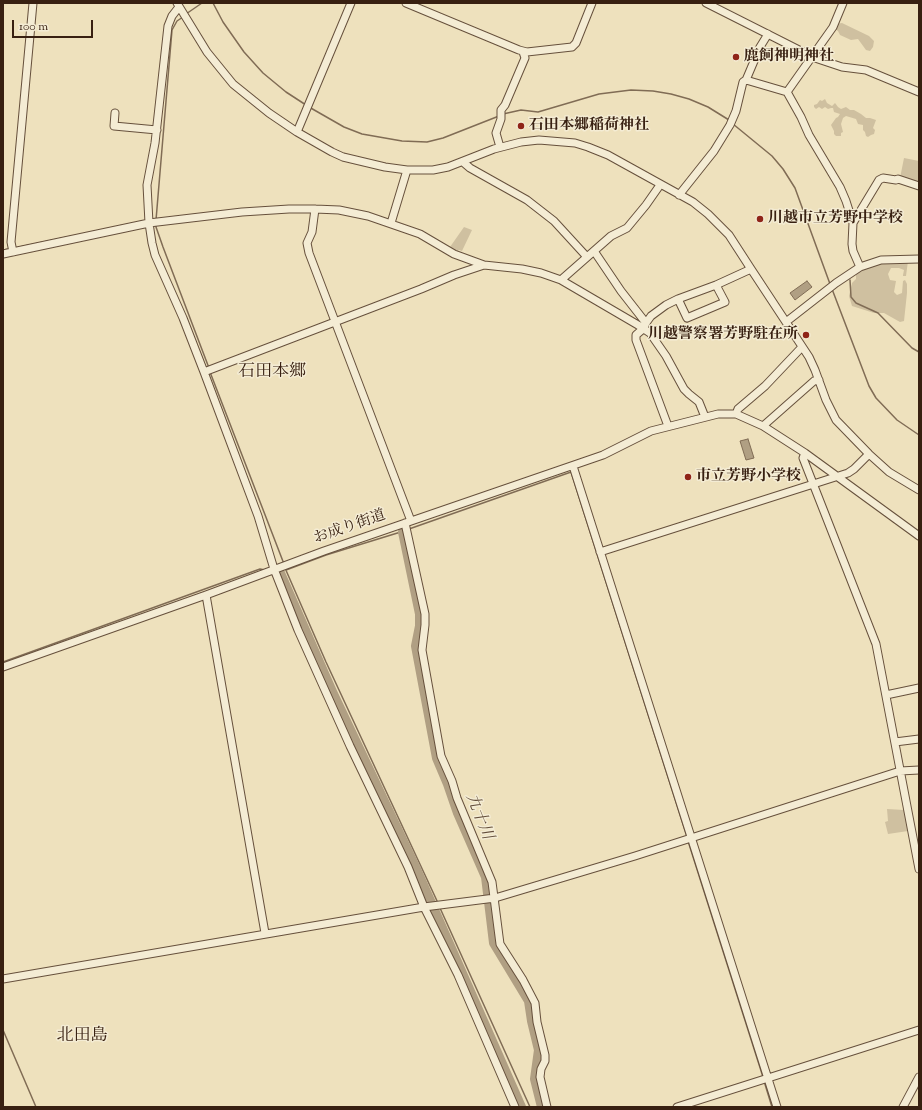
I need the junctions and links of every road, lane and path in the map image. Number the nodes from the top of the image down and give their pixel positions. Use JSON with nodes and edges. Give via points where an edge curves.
{"nodes":[{"id":1,"x":33,"y":3,"type":"edge"},
{"id":2,"x":351,"y":3,"type":"edge"},
{"id":3,"x":406,"y":3,"type":"edge"},
{"id":4,"x":592,"y":3,"type":"edge"},
{"id":5,"x":706,"y":3,"type":"edge"},
{"id":6,"x":843,"y":3,"type":"edge"},
{"id":7,"x":178,"y":5,"type":"edge"},
{"id":8,"x":768,"y":34,"type":"junction"},
{"id":9,"x":523,"y":52,"type":"junction"},
{"id":10,"x":812,"y":56,"type":"junction"},
{"id":11,"x":746,"y":80,"type":"junction"},
{"id":12,"x":787,"y":92,"type":"junction"},
{"id":13,"x":919,"y":92,"type":"edge"},
{"id":14,"x":115,"y":112,"type":"dead end"},
{"id":15,"x":156,"y":130,"type":"junction"},
{"id":16,"x":297,"y":132,"type":"junction"},
{"id":17,"x":500,"y":147,"type":"junction"},
{"id":18,"x":463,"y":162,"type":"junction"},
{"id":19,"x":407,"y":170,"type":"junction"},
{"id":20,"x":660,"y":185,"type":"junction"},
{"id":21,"x":919,"y":186,"type":"edge"},
{"id":22,"x":679,"y":195,"type":"junction"},
{"id":23,"x":315,"y":209,"type":"junction"},
{"id":24,"x":149,"y":223,"type":"junction"},
{"id":25,"x":391,"y":223,"type":"junction"},
{"id":26,"x":853,"y":223,"type":"junction"},
{"id":27,"x":594,"y":251,"type":"junction"},
{"id":28,"x":13,"y":252,"type":"junction"},
{"id":29,"x":3,"y":254,"type":"edge"},
{"id":30,"x":587,"y":257,"type":"junction"},
{"id":31,"x":919,"y":259,"type":"edge"},
{"id":32,"x":484,"y":265,"type":"junction"},
{"id":33,"x":860,"y":267,"type":"junction"},
{"id":34,"x":751,"y":269,"type":"junction"},
{"id":35,"x":561,"y":280,"type":"junction"},
{"id":36,"x":716,"y":285,"type":"junction"},
{"id":37,"x":678,"y":299,"type":"junction"},
{"id":38,"x":335,"y":322,"type":"junction"},
{"id":39,"x":786,"y":322,"type":"junction"},
{"id":40,"x":645,"y":326,"type":"junction"},
{"id":41,"x":802,"y":347,"type":"junction"},
{"id":42,"x":204,"y":372,"type":"junction"},
{"id":43,"x":818,"y":380,"type":"junction"},
{"id":44,"x":736,"y":414,"type":"junction"},
{"id":45,"x":705,"y":417,"type":"junction"},
{"id":46,"x":668,"y":426,"type":"junction"},
{"id":47,"x":763,"y":426,"type":"junction"},
{"id":48,"x":804,"y":453,"type":"junction"},
{"id":49,"x":869,"y":454,"type":"junction"},
{"id":50,"x":572,"y":466,"type":"junction"},
{"id":51,"x":837,"y":476,"type":"junction"},
{"id":52,"x":813,"y":484,"type":"junction"},
{"id":53,"x":919,"y":490,"type":"edge"},
{"id":54,"x":408,"y":522,"type":"junction"},
{"id":55,"x":919,"y":536,"type":"edge"},
{"id":56,"x":600,"y":552,"type":"junction"},
{"id":57,"x":274,"y":570,"type":"junction"},
{"id":58,"x":206,"y":595,"type":"junction"},
{"id":59,"x":3,"y":667,"type":"edge"},
{"id":60,"x":919,"y":688,"type":"edge"},
{"id":61,"x":886,"y":695,"type":"junction"},
{"id":62,"x":919,"y":739,"type":"edge"},
{"id":63,"x":895,"y":742,"type":"junction"},
{"id":64,"x":919,"y":770,"type":"edge"},
{"id":65,"x":900,"y":771,"type":"junction"},
{"id":66,"x":691,"y":838,"type":"junction"},
{"id":67,"x":917,"y":848,"type":"edge"},
{"id":68,"x":919,"y":868,"type":"edge"},
{"id":69,"x":495,"y":898,"type":"junction"},
{"id":70,"x":424,"y":906,"type":"junction"},
{"id":71,"x":266,"y":933,"type":"junction"},
{"id":72,"x":3,"y":979,"type":"edge"},
{"id":73,"x":919,"y":1030,"type":"edge"},
{"id":74,"x":919,"y":1077,"type":"edge"},
{"id":75,"x":768,"y":1078,"type":"junction"},
{"id":76,"x":916,"y":1090,"type":"edge"},
{"id":77,"x":515,"y":1107,"type":"edge"},
{"id":78,"x":547,"y":1107,"type":"edge"},
{"id":79,"x":677,"y":1107,"type":"edge"},
{"id":80,"x":777,"y":1107,"type":"edge"},
{"id":81,"x":902,"y":1107,"type":"edge"}],
"edges":[{"from":1,"to":28,"type":"street","via":[[10,242]]},
{"from":2,"to":16,"type":"street"},
{"from":3,"to":9,"type":"street"},
{"from":4,"to":9,"type":"street","via":[[572,47]]},
{"from":5,"to":8,"type":"street"},
{"from":6,"to":10,"type":"street","via":[[833,27]]},
{"from":7,"to":15,"type":"street","via":[[168,26]]},
{"from":7,"to":16,"type":"street","via":[[206,52],[233,84],[268,113]]},
{"from":8,"to":10,"type":"street"},
{"from":8,"to":11,"type":"street"},
{"from":9,"to":17,"type":"street","via":[[525,58],[502,110],[496,131]]},
{"from":10,"to":12,"type":"street"},
{"from":10,"to":13,"type":"street","via":[[830,64],[866,70]]},
{"from":11,"to":12,"type":"street"},
{"from":11,"to":22,"type":"street","via":[[743,82],[736,112],[723,138]]},
{"from":12,"to":26,"type":"street","via":[[840,187]]},
{"from":14,"to":15,"type":"street","via":[[114,126]]},
{"from":15,"to":24,"type":"street","via":[[147,185]]},
{"from":16,"to":19,"type":"street","via":[[343,156],[369,164]]},
{"from":17,"to":18,"type":"street"},
{"from":17,"to":20,"type":"street","via":[[529,140],[576,143],[603,153]]},
{"from":18,"to":19,"type":"street","via":[[433,170]]},
{"from":18,"to":30,"type":"street","via":[[527,200],[554,221]]},
{"from":19,"to":25,"type":"street"},
{"from":20,"to":22,"type":"street"},
{"from":20,"to":27,"type":"street","via":[[627,228],[611,236]]},
{"from":21,"to":26,"type":"street","via":[[898,179],[879,180]]},
{"from":22,"to":34,"type":"street","via":[[693,202],[729,235]]},
{"from":23,"to":24,"type":"street","via":[[242,212]]},
{"from":23,"to":25,"type":"street","via":[[351,212]]},
{"from":23,"to":38,"type":"street","via":[[312,232],[307,244]]},
{"from":24,"to":28,"type":"street"},
{"from":24,"to":42,"type":"street","via":[[155,255]]},
{"from":25,"to":32,"type":"street","via":[[420,234],[454,254]]},
{"from":26,"to":33,"type":"street","via":[[853,251]]},
{"from":27,"to":30,"type":"street"},
{"from":27,"to":40,"type":"street"},
{"from":28,"to":29,"type":"street"},
{"from":30,"to":35,"type":"street"},
{"from":31,"to":33,"type":"street","via":[[881,260]]},
{"from":32,"to":35,"type":"street","via":[[541,272]]},
{"from":32,"to":38,"type":"street"},
{"from":33,"to":39,"type":"street"},
{"from":34,"to":36,"type":"street"},
{"from":34,"to":39,"type":"street"},
{"from":35,"to":40,"type":"street"},
{"from":36,"to":37,"type":"street"},
{"from":36,"to":37,"type":"street","via":[[725,302],[687,318]]},
{"from":37,"to":40,"type":"street","via":[[651,316]]},
{"from":38,"to":42,"type":"street"},
{"from":38,"to":54,"type":"street"},
{"from":39,"to":41,"type":"street"},
{"from":40,"to":45,"type":"street","via":[[666,356],[684,389],[699,402]]},
{"from":40,"to":46,"type":"street","via":[[636,335],[636,340]]},
{"from":41,"to":43,"type":"street"},
{"from":41,"to":44,"type":"street","via":[[765,386],[738,409]]},
{"from":42,"to":57,"type":"street","via":[[258,516]]},
{"from":43,"to":47,"type":"street"},
{"from":43,"to":49,"type":"street","via":[[832,414]]},
{"from":44,"to":45,"type":"street","name":"お成り街道"},
{"from":44,"to":47,"type":"street"},
{"from":45,"to":46,"type":"street","name":"お成り街道"},
{"from":46,"to":50,"type":"street","name":"お成り街道","via":[[604,455]]},
{"from":47,"to":48,"type":"street"},
{"from":48,"to":51,"type":"street"},
{"from":48,"to":52,"type":"street"},
{"from":49,"to":51,"type":"street","via":[[854,469]]},
{"from":49,"to":53,"type":"street","via":[[889,472]]},
{"from":50,"to":54,"type":"street","name":"お成り街道"},
{"from":50,"to":56,"type":"street"},
{"from":51,"to":52,"type":"street"},
{"from":51,"to":55,"type":"street"},
{"from":52,"to":56,"type":"street"},
{"from":52,"to":61,"type":"street","via":[[874,637]]},
{"from":54,"to":57,"type":"street","name":"お成り街道"},
{"from":54,"to":69,"type":"street","via":[[425,614],[422,650],[441,756],[492,882]]},
{"from":56,"to":66,"type":"street"},
{"from":57,"to":58,"type":"street","name":"お成り街道"},
{"from":57,"to":70,"type":"street","via":[[314,668]]},
{"from":58,"to":59,"type":"street","name":"お成り街道"},
{"from":58,"to":71,"type":"street"},
{"from":60,"to":61,"type":"street"},
{"from":61,"to":63,"type":"street"},
{"from":62,"to":63,"type":"street"},
{"from":63,"to":65,"type":"street"},
{"from":64,"to":65,"type":"street"},
{"from":65,"to":66,"type":"street"},
{"from":65,"to":67,"type":"street"},
{"from":66,"to":69,"type":"street"},
{"from":66,"to":75,"type":"street"},
{"from":67,"to":68,"type":"street"},
{"from":69,"to":70,"type":"street"},
{"from":69,"to":78,"type":"street","via":[[500,944],[535,1003],[545,1055],[540,1077]]},
{"from":70,"to":71,"type":"street"},
{"from":70,"to":77,"type":"street","via":[[458,975]]},
{"from":71,"to":72,"type":"street"},
{"from":73,"to":75,"type":"street"},
{"from":74,"to":76,"type":"street"},
{"from":75,"to":79,"type":"street"},
{"from":75,"to":80,"type":"street"},
{"from":76,"to":81,"type":"street"}]}
